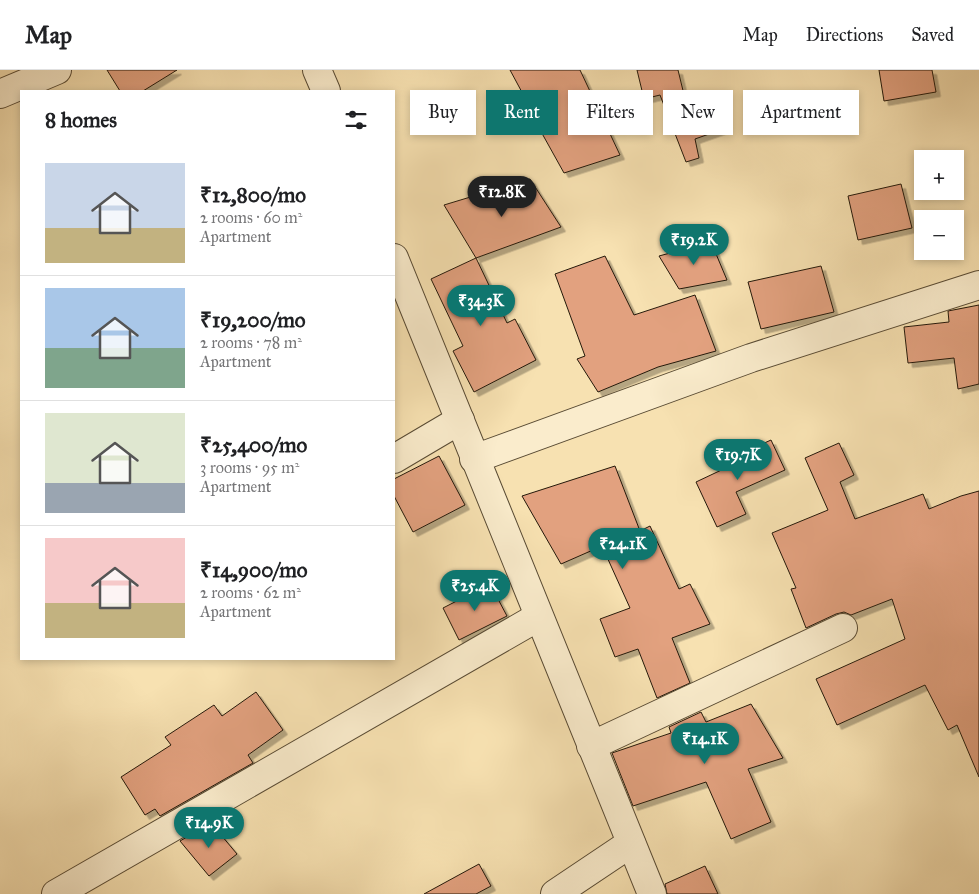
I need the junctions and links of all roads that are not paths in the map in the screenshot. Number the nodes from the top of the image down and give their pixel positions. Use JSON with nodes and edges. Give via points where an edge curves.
{"nodes":[{"id":1,"x":58,"y":70,"type":"edge"},
{"id":2,"x":317,"y":70,"type":"edge"},
{"id":3,"x":326,"y":90,"type":"edge"},
{"id":4,"x":0,"y":94,"type":"edge"},
{"id":5,"x":395,"y":260,"type":"edge"},
{"id":6,"x":979,"y":285,"type":"edge"},
{"id":7,"x":460,"y":420,"type":"junction"},
{"id":8,"x":395,"y":458,"type":"edge"},
{"id":9,"x":474,"y":459,"type":"junction"},
{"id":10,"x":538,"y":618,"type":"junction"},
{"id":11,"x":843,"y":628,"type":"dead end"},
{"id":12,"x":591,"y":746,"type":"junction"},
{"id":13,"x":631,"y":843,"type":"junction"},
{"id":14,"x":56,"y":894,"type":"edge"},
{"id":15,"x":555,"y":894,"type":"edge"},
{"id":16,"x":652,"y":894,"type":"edge"}],
"edges":[{"from":1,"to":4,"type":"street"},
{"from":2,"to":3,"type":"street"},
{"from":5,"to":7,"type":"street"},
{"from":6,"to":9,"type":"street","via":[[750,358]]},
{"from":7,"to":8,"type":"street"},
{"from":7,"to":9,"type":"street"},
{"from":9,"to":10,"type":"street"},
{"from":10,"to":12,"type":"street"},
{"from":10,"to":14,"type":"street"},
{"from":11,"to":12,"type":"street"},
{"from":12,"to":13,"type":"street"},
{"from":13,"to":15,"type":"street"},
{"from":13,"to":16,"type":"street"}]}
